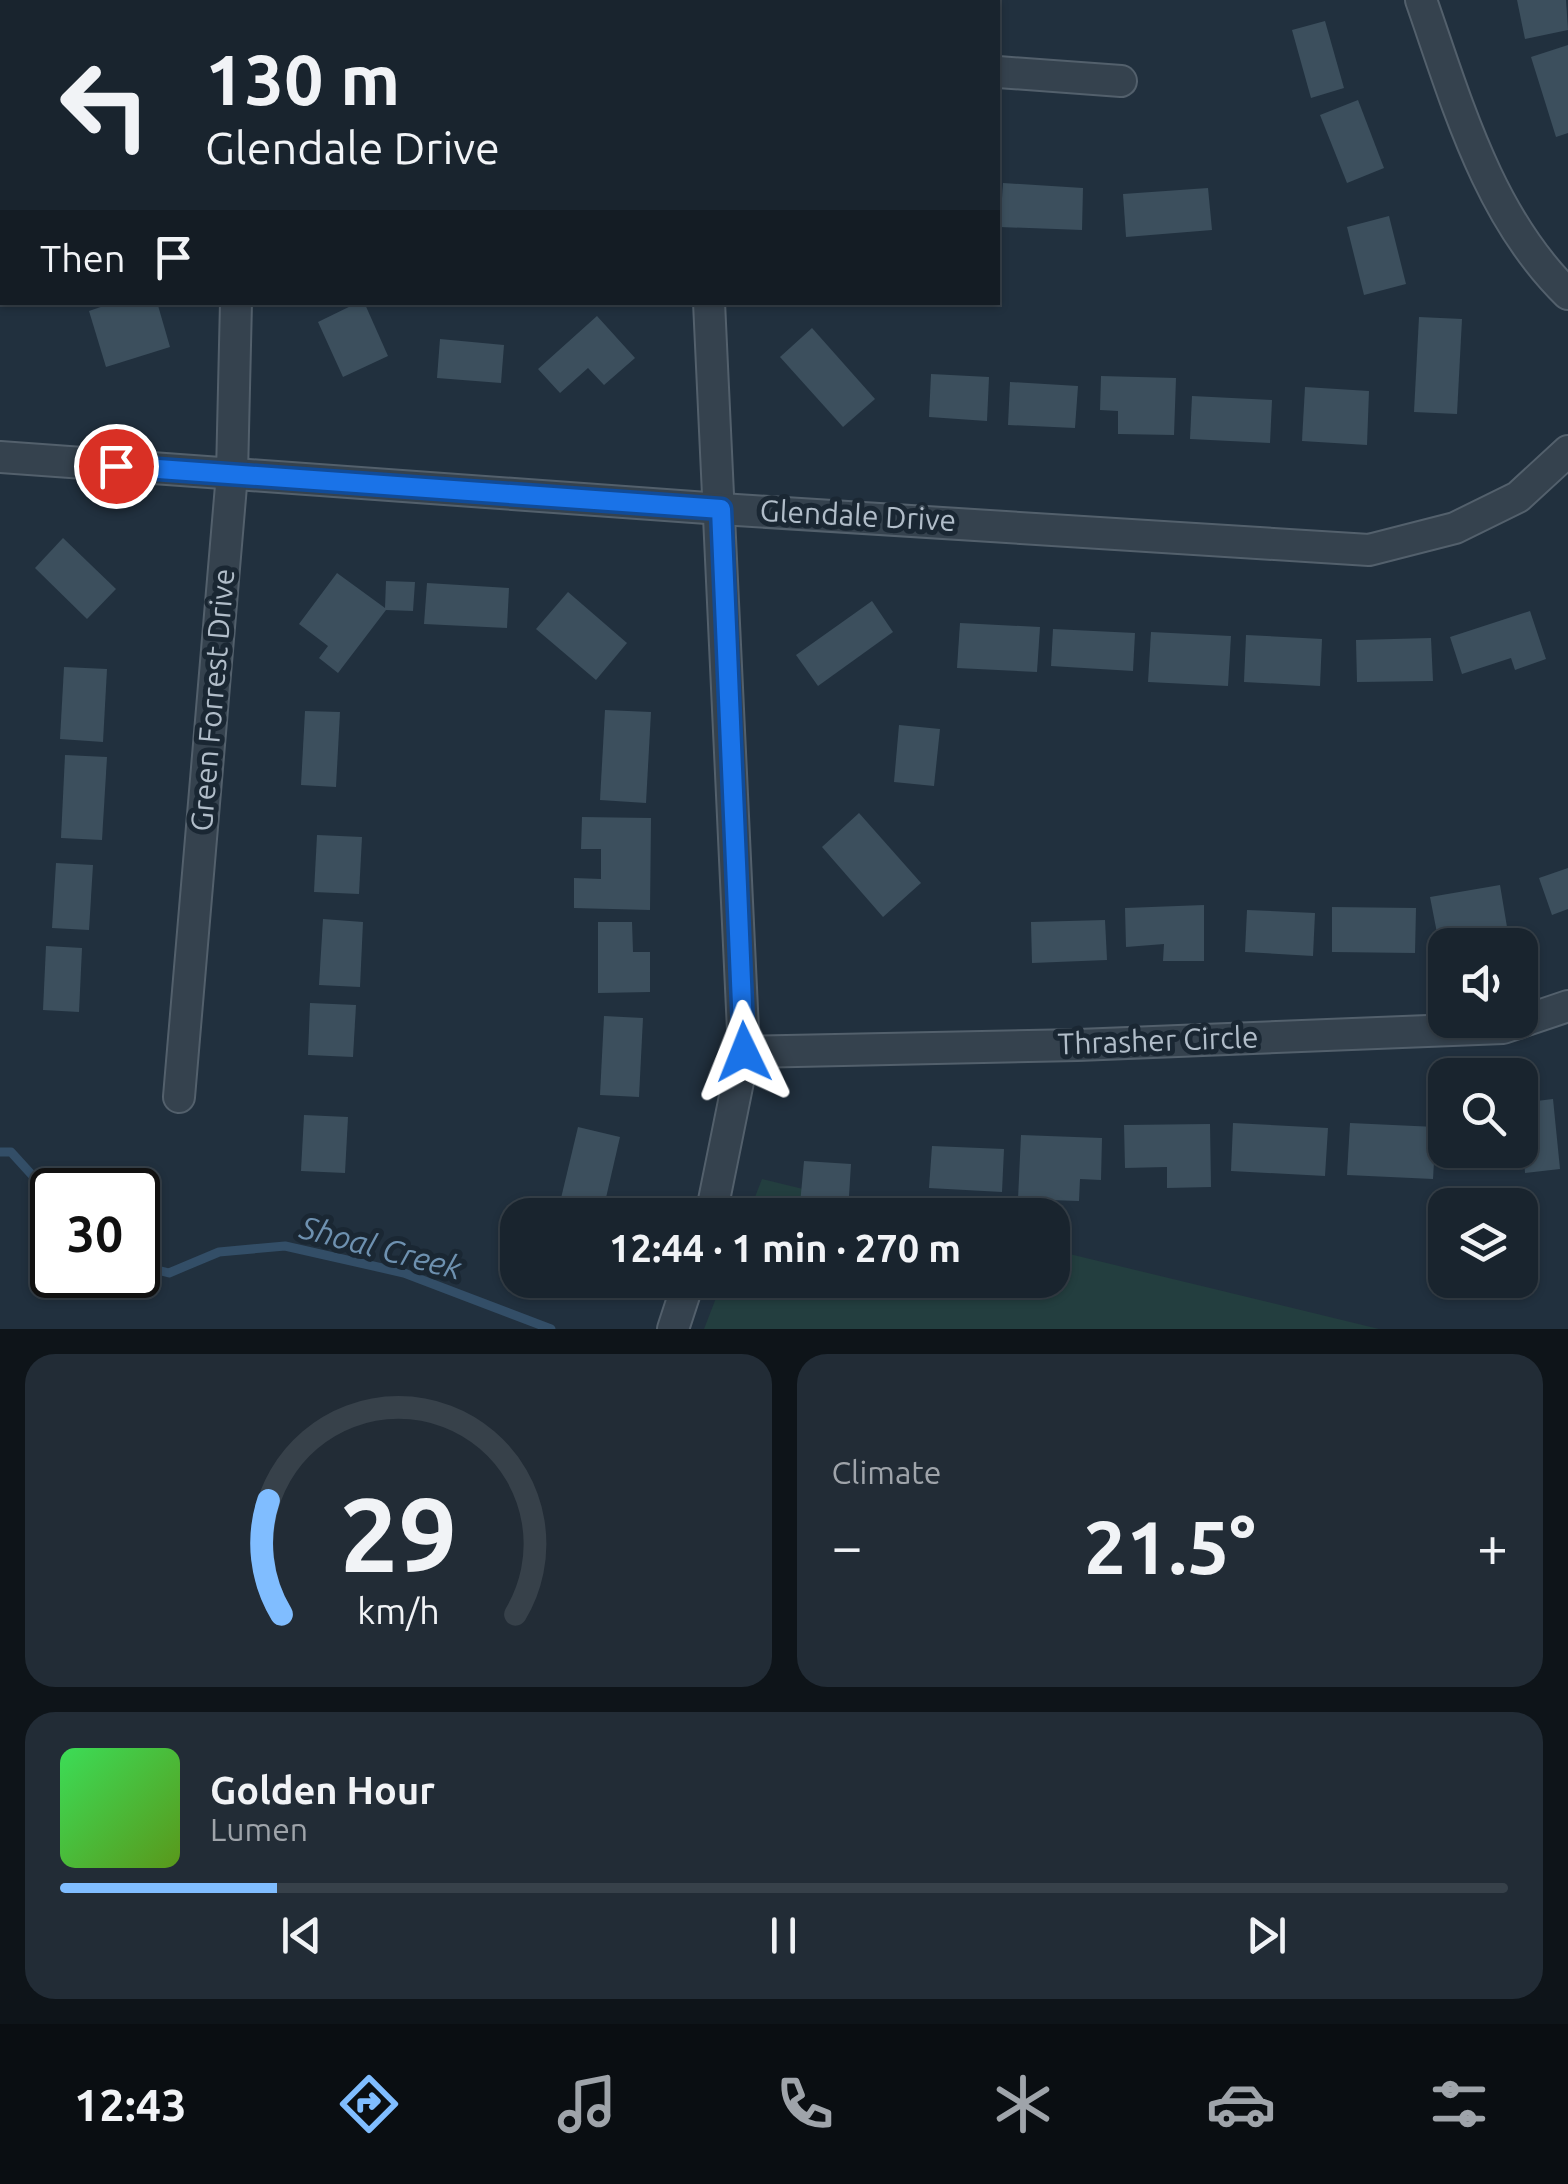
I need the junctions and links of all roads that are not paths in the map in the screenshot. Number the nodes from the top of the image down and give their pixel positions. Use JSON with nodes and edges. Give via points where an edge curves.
{"nodes":[{"id":1,"x":1421,"y":0,"type":"edge"},
{"id":2,"x":1000,"y":72,"type":"edge"},
{"id":3,"x":1122,"y":81,"type":"dead end"},
{"id":4,"x":1568,"y":294,"type":"edge"},
{"id":5,"x":236,"y":305,"type":"edge"},
{"id":6,"x":710,"y":305,"type":"edge"},
{"id":7,"x":1568,"y":451,"type":"edge"},
{"id":8,"x":0,"y":457,"type":"edge"},
{"id":9,"x":232,"y":474,"type":"junction"},
{"id":10,"x":721,"y":509,"type":"junction"},
{"id":11,"x":1568,"y":1006,"type":"edge"},
{"id":12,"x":744,"y":1052,"type":"junction"},
{"id":13,"x":179,"y":1097,"type":"dead end"},
{"id":14,"x":715,"y":1198,"type":"edge"},
{"id":15,"x":684,"y":1298,"type":"edge"},
{"id":16,"x":673,"y":1329,"type":"edge"}],
"edges":[{"from":1,"to":4,"type":"street","via":[[1500,208]]},
{"from":2,"to":3,"type":"street"},
{"from":5,"to":9,"type":"street","name":"Green Forrest Drive"},
{"from":6,"to":10,"type":"street"},
{"from":7,"to":10,"type":"street","name":"Glendale Drive","via":[[1518,497],[1456,528],[1370,550]]},
{"from":8,"to":9,"type":"street","name":"Glendale Drive"},
{"from":9,"to":10,"type":"street","name":"Glendale Drive"},
{"from":9,"to":13,"type":"street","name":"Green Forrest Drive"},
{"from":10,"to":12,"type":"street"},
{"from":11,"to":12,"type":"street","name":"Thrasher Circle","via":[[1503,1028]]},
{"from":12,"to":14,"type":"street"},
{"from":15,"to":16,"type":"street"}]}
